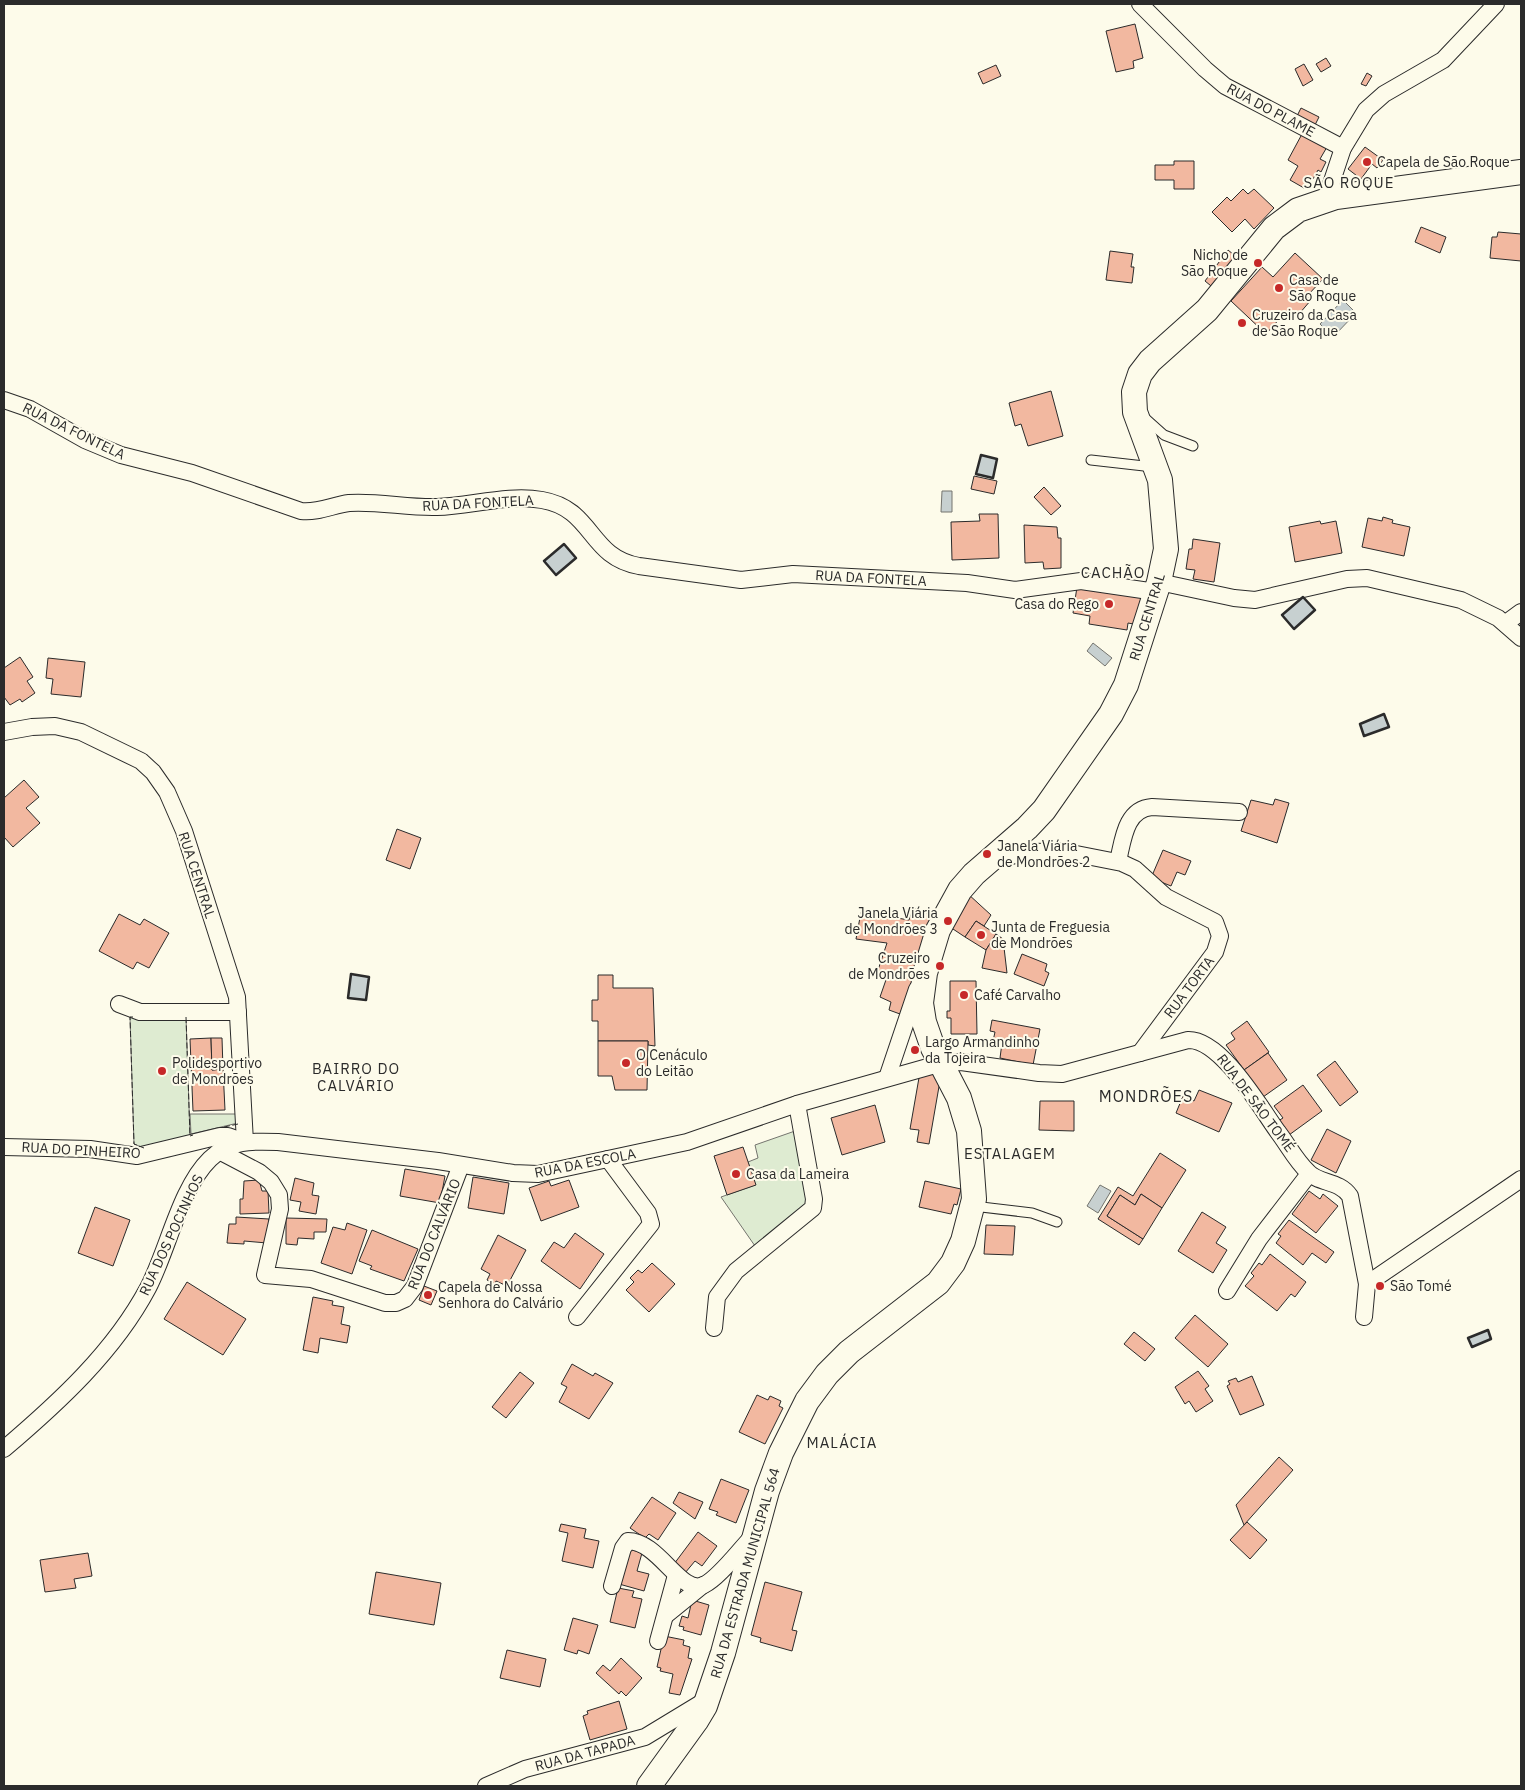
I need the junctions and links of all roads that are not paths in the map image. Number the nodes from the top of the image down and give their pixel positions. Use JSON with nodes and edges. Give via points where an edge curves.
{"nodes":[{"id":1,"x":1140,"y":4,"type":"edge"},
{"id":2,"x":1496,"y":4,"type":"edge"},
{"id":3,"x":1343,"y":148,"type":"junction"},
{"id":4,"x":1521,"y":172,"type":"edge"},
{"id":5,"x":1326,"y":199,"type":"junction"},
{"id":6,"x":4,"y":400,"type":"edge"},
{"id":7,"x":1134,"y":405,"type":"junction"},
{"id":8,"x":1192,"y":446,"type":"dead end"},
{"id":9,"x":1091,"y":460,"type":"dead end"},
{"id":10,"x":1156,"y":468,"type":"junction"},
{"id":11,"x":1157,"y":587,"type":"junction"},
{"id":12,"x":1521,"y":612,"type":"edge"},
{"id":13,"x":1506,"y":623,"type":"junction"},
{"id":14,"x":1521,"y":638,"type":"edge"},
{"id":15,"x":4,"y":732,"type":"edge"},
{"id":16,"x":1239,"y":812,"type":"dead end"},
{"id":17,"x":990,"y":860,"type":"junction"},
{"id":18,"x":1118,"y":861,"type":"junction"},
{"id":19,"x":930,"y":954,"type":"junction"},
{"id":20,"x":119,"y":1004,"type":"dead end"},
{"id":21,"x":238,"y":1012,"type":"junction"},
{"id":22,"x":1140,"y":1053,"type":"junction"},
{"id":23,"x":942,"y":1063,"type":"junction"},
{"id":24,"x":887,"y":1078,"type":"junction"},
{"id":25,"x":797,"y":1104,"type":"junction"},
{"id":26,"x":245,"y":1142,"type":"junction"},
{"id":27,"x":4,"y":1147,"type":"edge"},
{"id":28,"x":219,"y":1151,"type":"junction"},
{"id":29,"x":608,"y":1159,"type":"junction"},
{"id":30,"x":461,"y":1164,"type":"junction"},
{"id":31,"x":1309,"y":1174,"type":"junction"},
{"id":32,"x":1521,"y":1179,"type":"edge"},
{"id":33,"x":973,"y":1206,"type":"junction"},
{"id":34,"x":1058,"y":1222,"type":"dead end"},
{"id":35,"x":1367,"y":1284,"type":"junction"},
{"id":36,"x":1227,"y":1290,"type":"dead end"},
{"id":37,"x":577,"y":1317,"type":"dead end"},
{"id":38,"x":1364,"y":1317,"type":"dead end"},
{"id":39,"x":714,"y":1328,"type":"dead end"},
{"id":40,"x":4,"y":1449,"type":"edge"},
{"id":41,"x":755,"y":1533,"type":"junction"},
{"id":42,"x":676,"y":1574,"type":"junction"},
{"id":43,"x":703,"y":1585,"type":"junction"},
{"id":44,"x":612,"y":1586,"type":"dead end"},
{"id":45,"x":666,"y":1615,"type":"junction"},
{"id":46,"x":658,"y":1641,"type":"dead end"},
{"id":47,"x":707,"y":1699,"type":"junction"},
{"id":48,"x":486,"y":1786,"type":"edge"},
{"id":49,"x":649,"y":1786,"type":"edge"}],
"edges":[{"from":1,"to":3,"type":"street","name":"RUA DO PLAME","via":[[1225,86]]},
{"from":2,"to":3,"type":"street","via":[[1443,60],[1372,104],[1356,123]]},
{"from":3,"to":5,"type":"street"},
{"from":4,"to":5,"type":"main road","name":"RUA CENTRAL"},
{"from":5,"to":7,"type":"main road","name":"RUA CENTRAL","via":[[1298,210],[1268,235],[1207,310],[1146,364],[1135,385]]},
{"from":6,"to":11,"type":"street","name":"RUA DA FONTELA","via":[[30,409],[85,440],[121,455],[192,473],[301,510],[320,510],[350,503],[436,507],[534,499],[555,503],[582,521],[608,554],[639,566],[741,580],[793,574],[967,583],[1015,590],[1081,581]]},
{"from":7,"to":8,"type":"lane","via":[[1157,430]]},
{"from":7,"to":10,"type":"main road","name":"RUA CENTRAL","via":[[1136,419]]},
{"from":9,"to":10,"type":"lane"},
{"from":10,"to":11,"type":"main road","name":"RUA CENTRAL","via":[[1161,486],[1166,542]]},
{"from":11,"to":13,"type":"street","name":"RUA DA FONTELA","via":[[1255,600],[1347,579],[1367,578],[1454,598]]},
{"from":11,"to":17,"type":"main road","name":"RUA CENTRAL","via":[[1130,675],[1117,704],[1044,810]]},
{"from":12,"to":13,"type":"street"},
{"from":13,"to":14,"type":"street","name":"RUA DA FONTELA"},
{"from":15,"to":21,"type":"street","name":"RUA CENTRAL","via":[[45,726],[72,729],[133,756],[153,772],[170,798],[184,831],[235,989]]},
{"from":16,"to":18,"type":"street","via":[[1144,808],[1129,823]]},
{"from":17,"to":18,"type":"street","name":"RUA TORTA","via":[[1052,851]]},
{"from":17,"to":19,"type":"main road","name":"RUA CENTRAL","via":[[954,899]]},
{"from":18,"to":22,"type":"street","name":"RUA TORTA","via":[[1136,869],[1166,897],[1215,922],[1220,931],[1220,942],[1215,952]]},
{"from":19,"to":23,"type":"main road","via":[[922,988],[922,1013],[929,1040]]},
{"from":19,"to":24,"type":"street"},
{"from":20,"to":21,"type":"street","via":[[140,1012]]},
{"from":21,"to":26,"type":"street","name":"RUA CENTRAL"},
{"from":22,"to":23,"type":"street","name":"RUA DE SÃO TOMÉ","via":[[1070,1073],[1054,1074],[961,1062]]},
{"from":22,"to":31,"type":"street","name":"RUA DE SÃO TOMÉ","via":[[1188,1040],[1212,1047],[1229,1065]]},
{"from":23,"to":24,"type":"street"},
{"from":23,"to":33,"type":"main road","name":"RUA DA ESTRADA MUNICIPAL 564","via":[[968,1122]]},
{"from":24,"to":25,"type":"street","name":"RUA DA ESCOLA"},
{"from":25,"to":29,"type":"street","name":"RUA DA ESCOLA","via":[[687,1142]]},
{"from":25,"to":39,"type":"street","via":[[813,1208],[736,1271],[717,1297]]},
{"from":26,"to":27,"type":"street","name":"RUA DO PINHEIRO","via":[[220,1136],[137,1156],[90,1149]]},
{"from":26,"to":28,"type":"street","name":"RUA DOS POCINHOS"},
{"from":26,"to":30,"type":"street","name":"RUA DA ESCOLA","via":[[284,1143]]},
{"from":28,"to":30,"type":"street","name":"RUA DO CALVÁRIO","via":[[259,1172],[279,1195],[280,1209],[265,1275],[310,1279],[390,1303],[405,1299],[415,1286]]},
{"from":28,"to":40,"type":"street","name":"RUA DOS POCINHOS","via":[[203,1166],[192,1184],[154,1276],[120,1333],[87,1372]]},
{"from":29,"to":30,"type":"street","name":"RUA DA ESCOLA","via":[[530,1174]]},
{"from":29,"to":37,"type":"street","via":[[648,1213],[651,1224]]},
{"from":31,"to":35,"type":"street","via":[[1340,1186],[1350,1196]]},
{"from":31,"to":36,"type":"street","via":[[1259,1239]]},
{"from":32,"to":35,"type":"street"},
{"from":33,"to":34,"type":"lane","via":[[1032,1213]]},
{"from":33,"to":41,"type":"main road","name":"RUA DA ESTRADA MUNICIPAL 564","via":[[957,1256],[944,1276],[848,1352],[813,1392],[781,1453]]},
{"from":35,"to":38,"type":"street"},
{"from":41,"to":43,"type":"street","via":[[714,1578]]},
{"from":41,"to":47,"type":"main road","name":"RUA DA ESTRADA MUNICIPAL 564","via":[[723,1653]]},
{"from":42,"to":43,"type":"street","via":[[690,1585]]},
{"from":42,"to":44,"type":"street","via":[[651,1548],[630,1541],[623,1548]]},
{"from":42,"to":45,"type":"street"},
{"from":43,"to":45,"type":"street"},
{"from":45,"to":46,"type":"street"},
{"from":47,"to":48,"type":"street","name":"RUA DA TAPADA","via":[[640,1739],[524,1769]]},
{"from":47,"to":49,"type":"main road","name":"RUA DA ESTRADA MUNICIPAL 564","via":[[696,1721]]}]}
